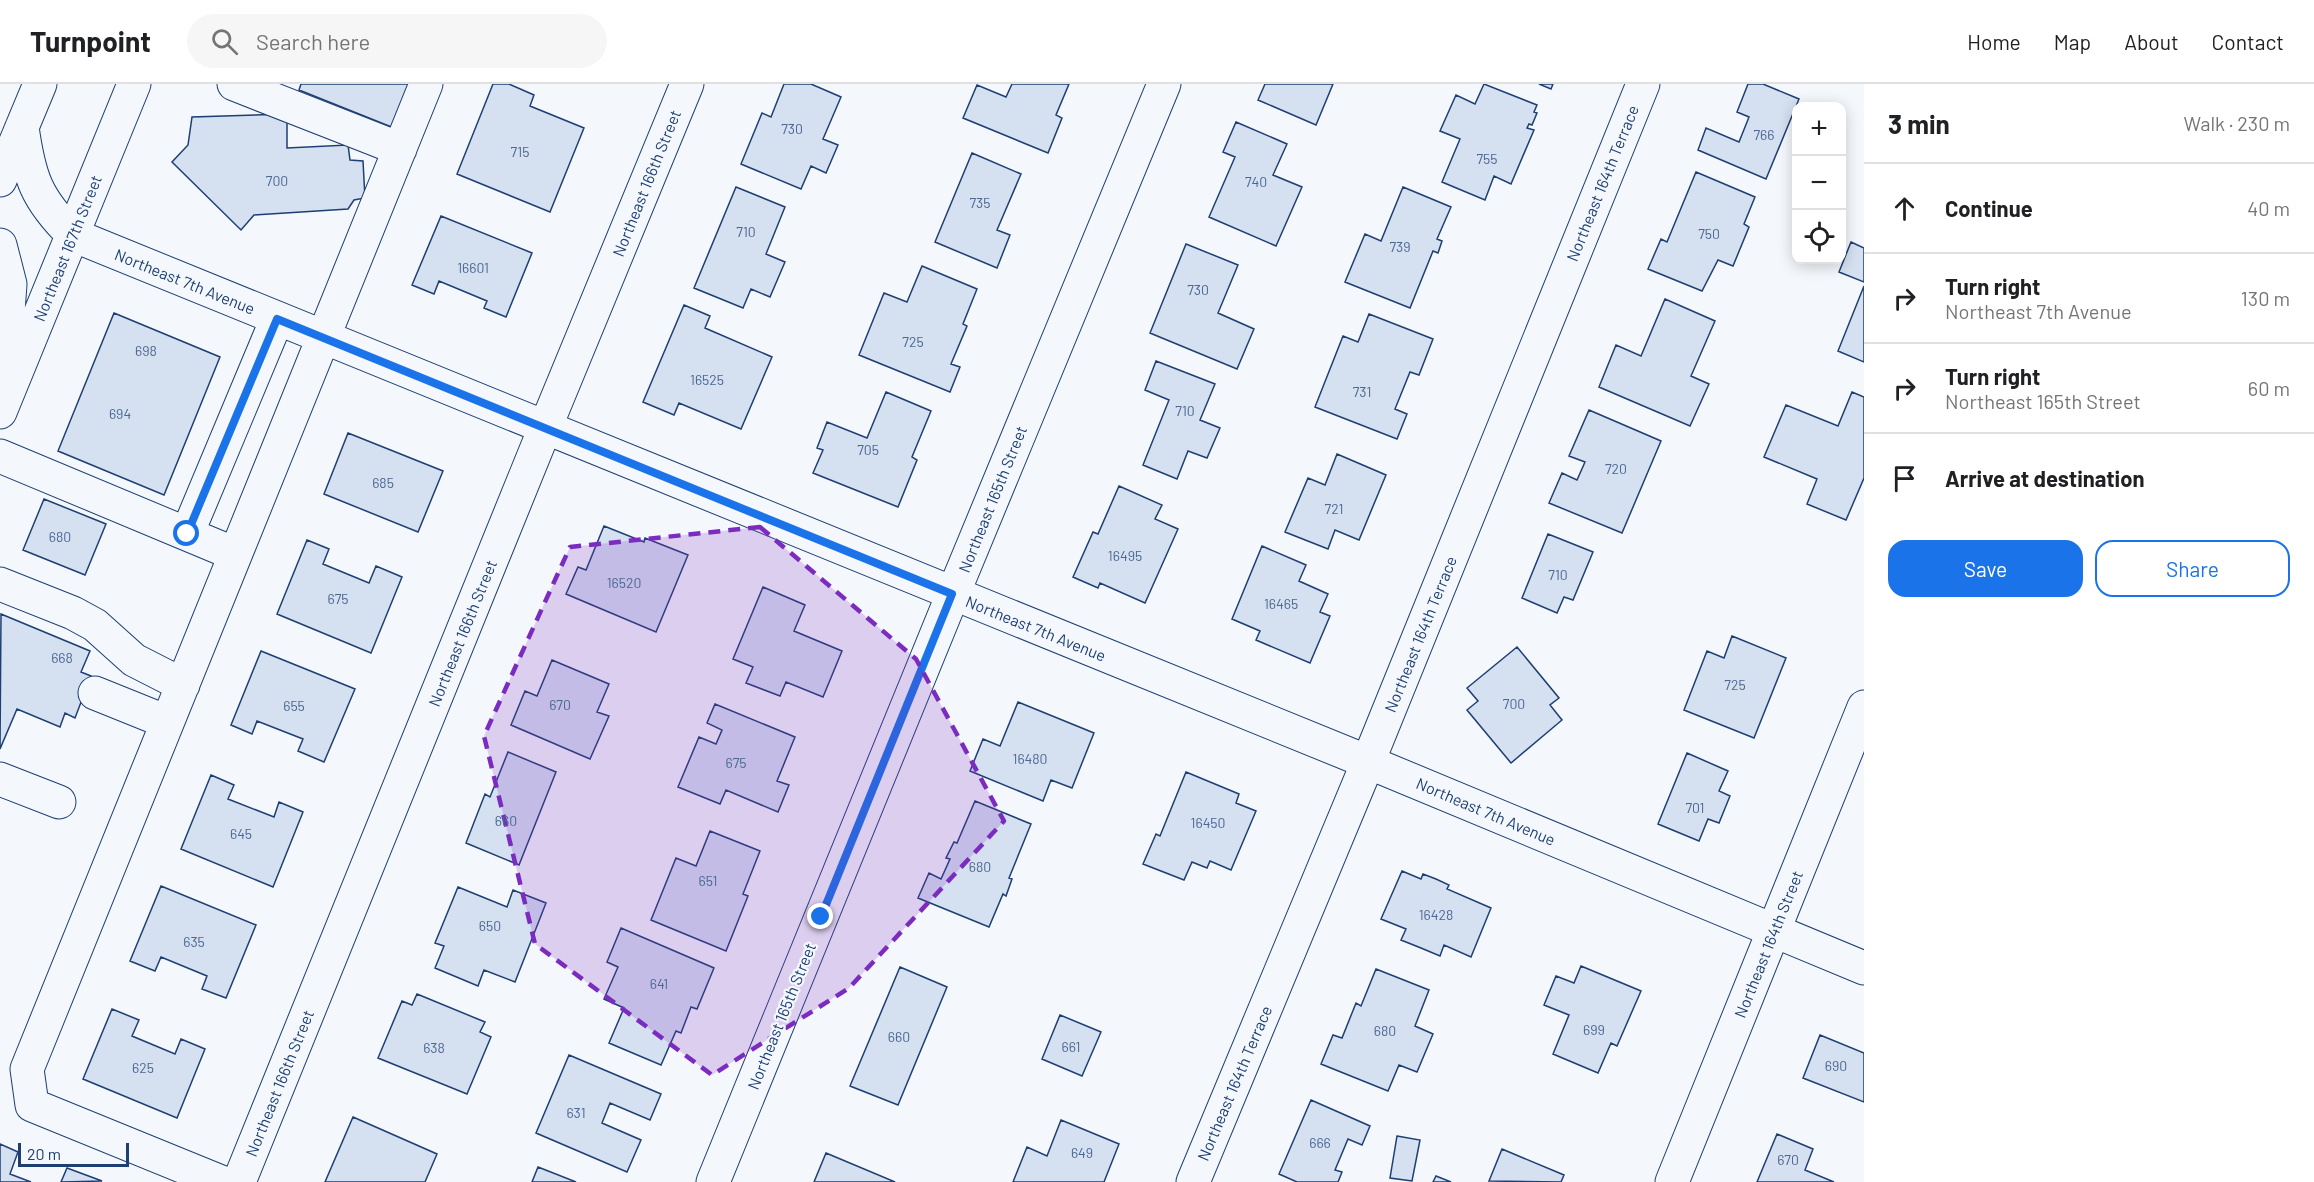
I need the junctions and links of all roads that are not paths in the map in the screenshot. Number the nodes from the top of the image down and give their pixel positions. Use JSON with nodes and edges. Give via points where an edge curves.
{"nodes":[{"id":1,"x":40,"y":84,"type":"edge"},
{"id":2,"x":134,"y":84,"type":"edge"},
{"id":3,"x":234,"y":84,"type":"edge"},
{"id":4,"x":426,"y":84,"type":"edge"},
{"id":5,"x":687,"y":84,"type":"edge"},
{"id":6,"x":1164,"y":84,"type":"edge"},
{"id":7,"x":1643,"y":84,"type":"edge"},
{"id":8,"x":22,"y":127,"type":"junction"},
{"id":9,"x":400,"y":149,"type":"junction"},
{"id":10,"x":0,"y":180,"type":"edge"},
{"id":11,"x":73,"y":235,"type":"junction"},
{"id":12,"x":0,"y":245,"type":"edge"},
{"id":13,"x":277,"y":319,"type":"junction"},
{"id":14,"x":323,"y":338,"type":"junction"},
{"id":15,"x":1,"y":411,"type":"edge"},
{"id":16,"x":545,"y":428,"type":"junction"},
{"id":17,"x":0,"y":456,"type":"edge"},
{"id":18,"x":187,"y":534,"type":"junction"},
{"id":19,"x":235,"y":554,"type":"junction"},
{"id":20,"x":0,"y":584,"type":"edge"},
{"id":21,"x":952,"y":594,"type":"junction"},
{"id":22,"x":183,"y":685,"type":"junction"},
{"id":23,"x":94,"y":693,"type":"dead end"},
{"id":24,"x":1864,"y":706,"type":"edge"},
{"id":25,"x":167,"y":722,"type":"junction"},
{"id":26,"x":1368,"y":762,"type":"junction"},
{"id":27,"x":0,"y":779,"type":"edge"},
{"id":28,"x":58,"y":802,"type":"dead end"},
{"id":29,"x":1774,"y":931,"type":"junction"},
{"id":30,"x":1864,"y":968,"type":"edge"},
{"id":31,"x":221,"y":1182,"type":"edge"},
{"id":32,"x":239,"y":1182,"type":"edge"},
{"id":33,"x":713,"y":1182,"type":"edge"},
{"id":34,"x":1193,"y":1182,"type":"edge"},
{"id":35,"x":1671,"y":1182,"type":"edge"}],
"edges":[{"from":1,"to":8,"type":"street"},
{"from":2,"to":11,"type":"street","name":"Northeast 167th Street"},
{"from":3,"to":9,"type":"street"},
{"from":4,"to":9,"type":"street"},
{"from":5,"to":16,"type":"street","name":"Northeast 166th Street"},
{"from":6,"to":21,"type":"street","name":"Northeast 165th Street"},
{"from":7,"to":26,"type":"street","name":"Northeast 164th Terrace"},
{"from":8,"to":10,"type":"street"},
{"from":8,"to":11,"type":"street","via":[[27,162],[37,190],[52,214]]},
{"from":9,"to":14,"type":"street"},
{"from":11,"to":13,"type":"street","name":"Northeast 7th Avenue"},
{"from":11,"to":15,"type":"street","name":"Northeast 167th Street"},
{"from":12,"to":15,"type":"street","via":[[10,284]]},
{"from":13,"to":14,"type":"street","name":"Northeast 7th Avenue"},
{"from":13,"to":18,"type":"street"},
{"from":14,"to":16,"type":"street","name":"Northeast 7th Avenue"},
{"from":14,"to":19,"type":"street"},
{"from":16,"to":21,"type":"street","name":"Northeast 7th Avenue"},
{"from":16,"to":32,"type":"street","name":"Northeast 166th Street"},
{"from":17,"to":18,"type":"street"},
{"from":18,"to":19,"type":"street"},
{"from":19,"to":22,"type":"street"},
{"from":20,"to":22,"type":"street","via":[[73,613],[95,626],[134,660]]},
{"from":21,"to":26,"type":"street","name":"Northeast 7th Avenue"},
{"from":21,"to":33,"type":"street","name":"Northeast 165th Street"},
{"from":22,"to":25,"type":"street"},
{"from":23,"to":25,"type":"street"},
{"from":24,"to":29,"type":"street","name":"Northeast 164th Street"},
{"from":25,"to":31,"type":"street","via":[[27,1069],[32,1105]]},
{"from":26,"to":29,"type":"street","name":"Northeast 7th Avenue"},
{"from":26,"to":34,"type":"street","name":"Northeast 164th Terrace"},
{"from":27,"to":28,"type":"street"},
{"from":29,"to":30,"type":"street","name":"Northeast 7th Avenue"},
{"from":29,"to":35,"type":"street","name":"Northeast 164th Street"}]}
